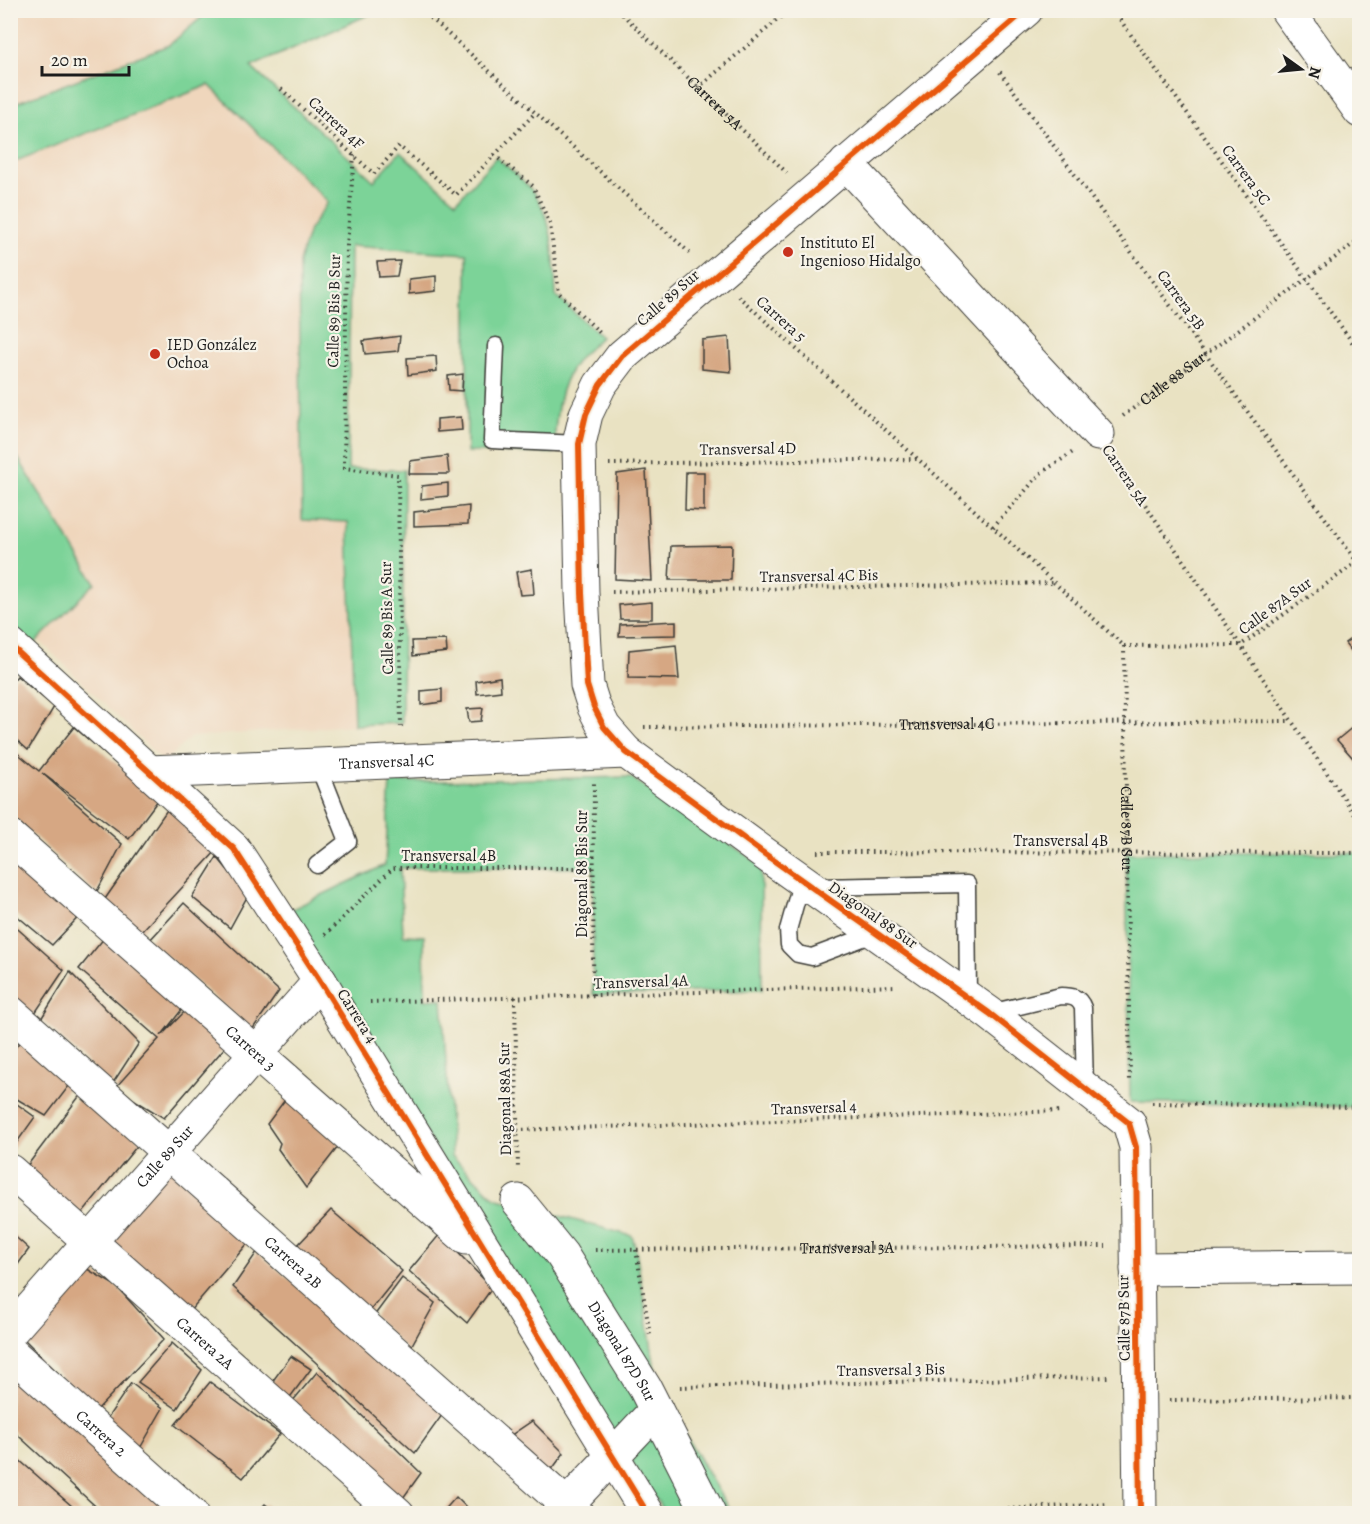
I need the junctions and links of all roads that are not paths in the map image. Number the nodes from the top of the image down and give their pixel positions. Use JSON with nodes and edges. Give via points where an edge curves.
{"nodes":[{"id":1,"x":1026,"y":10,"type":"edge"},
{"id":2,"x":1287,"y":10,"type":"edge"},
{"id":3,"x":1359,"y":111,"type":"edge"},
{"id":4,"x":846,"y":163,"type":"junction"},
{"id":5,"x":496,"y":346,"type":"dead end"},
{"id":6,"x":1098,"y":434,"type":"road end"},
{"id":7,"x":579,"y":454,"type":"junction"},
{"id":8,"x":10,"y":645,"type":"edge"},
{"id":9,"x":599,"y":740,"type":"junction"},
{"id":10,"x":318,"y":765,"type":"junction"},
{"id":11,"x":149,"y":772,"type":"junction"},
{"id":12,"x":10,"y":837,"type":"edge"},
{"id":13,"x":316,"y":865,"type":"dead end"},
{"id":14,"x":807,"y":873,"type":"junction"},
{"id":15,"x":876,"y":933,"type":"junction"},
{"id":16,"x":319,"y":980,"type":"junction"},
{"id":17,"x":979,"y":1006,"type":"junction"},
{"id":18,"x":10,"y":1012,"type":"edge"},
{"id":19,"x":256,"y":1053,"type":"junction"},
{"id":20,"x":1075,"y":1099,"type":"junction"},
{"id":21,"x":1130,"y":1113,"type":"joint"},
{"id":22,"x":169,"y":1152,"type":"junction"},
{"id":23,"x":10,"y":1171,"type":"edge"},
{"id":24,"x":518,"y":1201,"type":"road end"},
{"id":25,"x":90,"y":1241,"type":"junction"},
{"id":26,"x":1137,"y":1258,"type":"junction"},
{"id":27,"x":491,"y":1259,"type":"junction"},
{"id":28,"x":1359,"y":1267,"type":"edge"},
{"id":29,"x":10,"y":1332,"type":"edge"},
{"id":30,"x":10,"y":1352,"type":"edge"},
{"id":31,"x":651,"y":1399,"type":"junction"},
{"id":32,"x":612,"y":1457,"type":"junction"},
{"id":33,"x":1140,"y":1508,"type":"edge"},
{"id":34,"x":567,"y":1511,"type":"edge"},
{"id":35,"x":192,"y":1514,"type":"edge"},
{"id":36,"x":398,"y":1514,"type":"edge"},
{"id":37,"x":648,"y":1514,"type":"edge"},
{"id":38,"x":709,"y":1514,"type":"edge"}],
"edges":[{"from":1,"to":4,"type":"street","name":"Calle 89 Sur"},
{"from":2,"to":3,"type":"street"},
{"from":4,"to":6,"type":"street","name":"Carrera 5A"},
{"from":4,"to":7,"type":"street","name":"Calle 89 Sur","via":[[622,356],[600,385],[586,414]]},
{"from":5,"to":7,"type":"lane","via":[[492,440]]},
{"from":7,"to":9,"type":"street","name":"Calle 89 Sur","via":[[587,685]]},
{"from":8,"to":11,"type":"street","name":"Carrera 4"},
{"from":9,"to":10,"type":"street","name":"Transversal 4C","via":[[402,761]]},
{"from":9,"to":14,"type":"street","name":"Diagonal 88 Sur","via":[[626,752]]},
{"from":10,"to":11,"type":"street","name":"Transversal 4C"},
{"from":10,"to":13,"type":"lane","via":[[348,841]]},
{"from":11,"to":16,"type":"street","name":"Carrera 4","via":[[234,849]]},
{"from":12,"to":19,"type":"street","name":"Carrera 3"},
{"from":14,"to":15,"type":"street","name":"Diagonal 88 Sur"},
{"from":14,"to":15,"type":"lane","via":[[788,930],[789,945],[798,954],[812,957]]},
{"from":14,"to":17,"type":"lane","via":[[967,884]]},
{"from":15,"to":17,"type":"street","name":"Diagonal 88 Sur"},
{"from":16,"to":19,"type":"street","name":"Calle 89 Sur"},
{"from":16,"to":27,"type":"street","name":"Carrera 4"},
{"from":17,"to":20,"type":"street","name":"Diagonal 88 Sur"},
{"from":17,"to":20,"type":"lane","via":[[1061,996],[1073,996],[1080,1001],[1083,1008]]},
{"from":18,"to":22,"type":"street","name":"Carrera 2B"},
{"from":19,"to":22,"type":"street","name":"Calle 89 Sur"},
{"from":19,"to":27,"type":"street","name":"Carrera 3"},
{"from":20,"to":21,"type":"street","name":"Diagonal 88 Sur"},
{"from":21,"to":26,"type":"street","name":"Calle 87B Sur","via":[[1136,1147]]},
{"from":22,"to":25,"type":"street","name":"Calle 89 Sur"},
{"from":22,"to":34,"type":"street","name":"Carrera 2B"},
{"from":23,"to":25,"type":"street","name":"Carrera 2A"},
{"from":24,"to":31,"type":"street","name":"Diagonal 87D Sur","via":[[558,1250]]},
{"from":25,"to":29,"type":"street","name":"Calle 89 Sur"},
{"from":25,"to":36,"type":"street","name":"Carrera 2A"},
{"from":26,"to":28,"type":"street"},
{"from":26,"to":33,"type":"street","name":"Calle 87B Sur"},
{"from":27,"to":32,"type":"street","name":"Carrera 4"},
{"from":30,"to":35,"type":"street","name":"Carrera 2"},
{"from":31,"to":32,"type":"street"},
{"from":31,"to":38,"type":"street","name":"Diagonal 87D Sur"},
{"from":32,"to":34,"type":"street"},
{"from":32,"to":37,"type":"street"}]}
